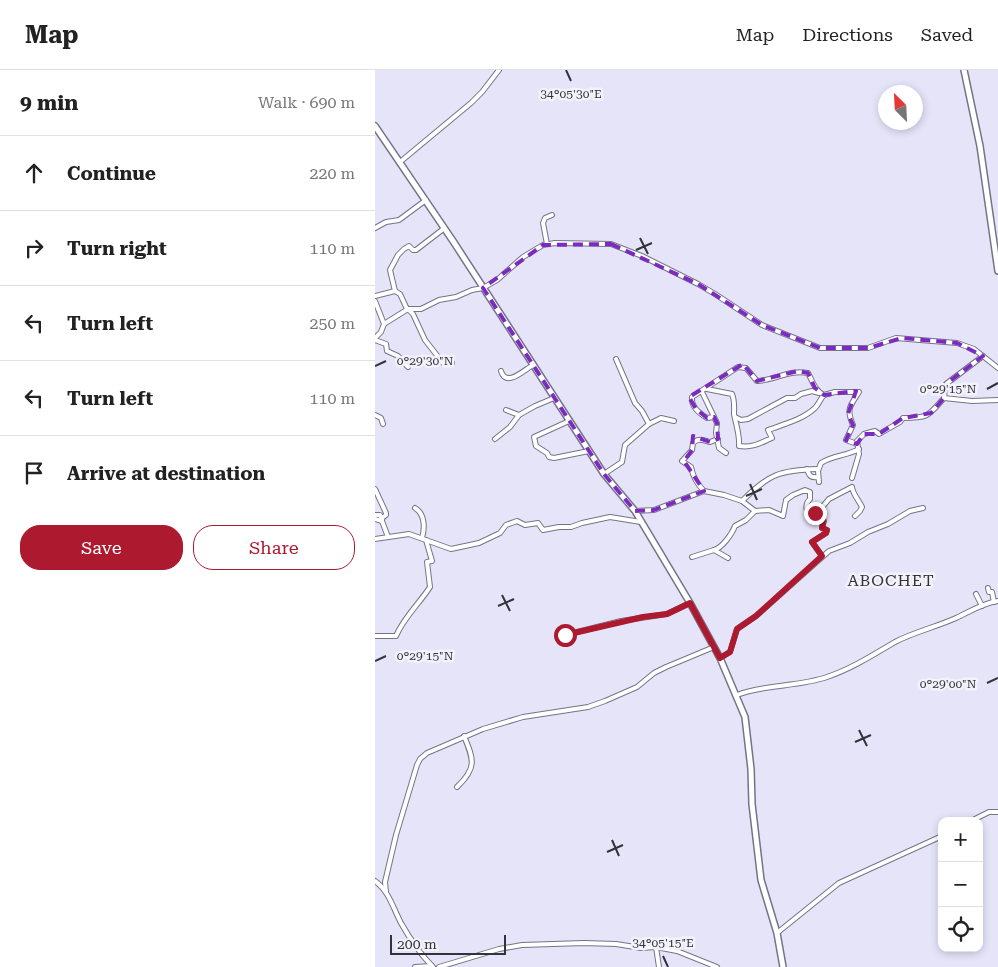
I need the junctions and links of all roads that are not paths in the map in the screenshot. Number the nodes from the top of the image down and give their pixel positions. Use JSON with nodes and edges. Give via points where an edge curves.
{"nodes":[{"id":1,"x":499,"y":70,"type":"edge"},
{"id":2,"x":964,"y":70,"type":"edge"},
{"id":3,"x":375,"y":126,"type":"edge"},
{"id":4,"x":400,"y":162,"type":"junction"},
{"id":5,"x":426,"y":200,"type":"junction"},
{"id":6,"x":552,"y":214,"type":"dead end"},
{"id":7,"x":444,"y":227,"type":"junction"},
{"id":8,"x":375,"y":228,"type":"edge"},
{"id":9,"x":547,"y":244,"type":"junction"},
{"id":10,"x":998,"y":271,"type":"edge"},
{"id":11,"x":483,"y":288,"type":"junction"},
{"id":12,"x":395,"y":291,"type":"junction"},
{"id":13,"x":375,"y":296,"type":"edge"},
{"id":14,"x":375,"y":301,"type":"edge"},
{"id":15,"x":408,"y":309,"type":"junction"},
{"id":16,"x":384,"y":324,"type":"junction"},
{"id":17,"x":375,"y":339,"type":"edge"},
{"id":18,"x":983,"y":356,"type":"junction"},
{"id":19,"x":616,"y":359,"type":"dead end"},
{"id":20,"x":452,"y":363,"type":"dead end"},
{"id":21,"x":533,"y":365,"type":"junction"},
{"id":22,"x":408,"y":367,"type":"dead end"},
{"id":23,"x":998,"y":368,"type":"edge"},
{"id":24,"x":501,"y":371,"type":"dead end"},
{"id":25,"x":707,"y":388,"type":"junction"},
{"id":26,"x":703,"y":392,"type":"junction"},
{"id":27,"x":819,"y":393,"type":"junction"},
{"id":28,"x":824,"y":395,"type":"junction"},
{"id":29,"x":554,"y":398,"type":"junction"},
{"id":30,"x":944,"y":398,"type":"junction"},
{"id":31,"x":998,"y":400,"type":"edge"},
{"id":32,"x":506,"y":410,"type":"dead end"},
{"id":33,"x":375,"y":415,"type":"edge"},
{"id":34,"x":519,"y":415,"type":"junction"},
{"id":35,"x":714,"y":417,"type":"junction"},
{"id":36,"x":735,"y":417,"type":"junction"},
{"id":37,"x":674,"y":420,"type":"dead end"},
{"id":38,"x":569,"y":421,"type":"junction"},
{"id":39,"x":383,"y":424,"type":"dead end"},
{"id":40,"x":649,"y":424,"type":"junction"},
{"id":41,"x":718,"y":439,"type":"junction"},
{"id":42,"x":495,"y":440,"type":"dead end"},
{"id":43,"x":857,"y":444,"type":"junction"},
{"id":44,"x":859,"y":449,"type":"junction"},
{"id":45,"x":589,"y":451,"type":"junction"},
{"id":46,"x":726,"y":453,"type":"dead end"},
{"id":47,"x":807,"y":469,"type":"junction"},
{"id":48,"x":819,"y":469,"type":"junction"},
{"id":49,"x":604,"y":474,"type":"junction"},
{"id":50,"x":851,"y":478,"type":"dead end"},
{"id":51,"x":375,"y":489,"type":"edge"},
{"id":52,"x":705,"y":490,"type":"junction"},
{"id":53,"x":742,"y":501,"type":"junction"},
{"id":54,"x":415,"y":508,"type":"dead end"},
{"id":55,"x":923,"y":508,"type":"dead end"},
{"id":56,"x":635,"y":511,"type":"junction"},
{"id":57,"x":755,"y":511,"type":"junction"},
{"id":58,"x":818,"y":512,"type":"junction"},
{"id":59,"x":375,"y":515,"type":"edge"},
{"id":60,"x":855,"y":516,"type":"dead end"},
{"id":61,"x":375,"y":519,"type":"edge"},
{"id":62,"x":382,"y":519,"type":"junction"},
{"id":63,"x":641,"y":522,"type":"junction"},
{"id":64,"x":388,"y":537,"type":"junction"},
{"id":65,"x":375,"y":539,"type":"edge"},
{"id":66,"x":424,"y":539,"type":"junction"},
{"id":67,"x":714,"y":550,"type":"junction"},
{"id":68,"x":822,"y":556,"type":"junction"},
{"id":69,"x":693,"y":557,"type":"dead end"},
{"id":70,"x":728,"y":558,"type":"dead end"},
{"id":71,"x":988,"y":588,"type":"dead end"},
{"id":72,"x":976,"y":594,"type":"dead end"},
{"id":73,"x":996,"y":601,"type":"edge"},
{"id":74,"x":690,"y":603,"type":"junction"},
{"id":75,"x":982,"y":606,"type":"junction"},
{"id":76,"x":565,"y":635,"type":"dead end"},
{"id":77,"x":375,"y":636,"type":"edge"},
{"id":78,"x":714,"y":647,"type":"junction"},
{"id":79,"x":720,"y":658,"type":"junction"},
{"id":80,"x":737,"y":695,"type":"junction"},
{"id":81,"x":464,"y":736,"type":"junction"},
{"id":82,"x":457,"y":787,"type":"dead end"},
{"id":83,"x":998,"y":812,"type":"edge"},
{"id":84,"x":979,"y":817,"type":"edge"},
{"id":85,"x":938,"y":838,"type":"edge"},
{"id":86,"x":375,"y":881,"type":"edge"},
{"id":87,"x":386,"y":892,"type":"junction"},
{"id":88,"x":777,"y":933,"type":"junction"},
{"id":89,"x":656,"y":948,"type":"junction"},
{"id":90,"x":432,"y":966,"type":"edge"},
{"id":91,"x":415,"y":967,"type":"edge"},
{"id":92,"x":439,"y":967,"type":"edge"},
{"id":93,"x":659,"y":967,"type":"edge"},
{"id":94,"x":717,"y":967,"type":"edge"},
{"id":95,"x":783,"y":967,"type":"edge"}],
"edges":[{"from":1,"to":4,"type":"street","via":[[471,103]]},
{"from":2,"to":10,"type":"main road","via":[[980,146]]},
{"from":3,"to":4,"type":"main road"},
{"from":4,"to":5,"type":"main road"},
{"from":5,"to":7,"type":"main road"},
{"from":5,"to":8,"type":"street","via":[[399,220]]},
{"from":6,"to":9,"type":"street","via":[[543,223]]},
{"from":7,"to":11,"type":"main road"},
{"from":7,"to":12,"type":"street","via":[[419,248],[413,250],[409,246],[398,256],[390,270]]},
{"from":9,"to":11,"type":"street","via":[[523,256]]},
{"from":9,"to":18,"type":"street","via":[[611,244],[628,250],[715,294],[762,325],[821,348],[868,348],[902,338],[967,345]]},
{"from":11,"to":15,"type":"street","via":[[439,300],[421,309]]},
{"from":11,"to":21,"type":"main road"},
{"from":12,"to":13,"type":"street"},
{"from":12,"to":15,"type":"street"},
{"from":14,"to":16,"type":"street"},
{"from":15,"to":16,"type":"street"},
{"from":15,"to":20,"type":"street","via":[[425,340],[443,363]]},
{"from":16,"to":17,"type":"street"},
{"from":17,"to":22,"type":"street","via":[[386,344],[387,351],[398,356]]},
{"from":18,"to":23,"type":"street"},
{"from":18,"to":30,"type":"street","via":[[946,384]]},
{"from":19,"to":40,"type":"street","via":[[635,402]]},
{"from":21,"to":24,"type":"street","via":[[511,378],[506,378]]},
{"from":21,"to":29,"type":"main road"},
{"from":25,"to":26,"type":"street"},
{"from":25,"to":27,"type":"street","via":[[738,367],[745,368],[757,381],[797,371],[808,373]]},
{"from":25,"to":36,"type":"street","via":[[732,394]]},
{"from":26,"to":35,"type":"street"},
{"from":26,"to":35,"type":"street","via":[[693,396],[692,402],[707,418]]},
{"from":27,"to":28,"type":"street"},
{"from":27,"to":36,"type":"street","via":[[812,391],[787,398],[748,419]]},
{"from":28,"to":36,"type":"street","via":[[810,412],[791,423],[768,430],[772,438],[754,447],[739,446]]},
{"from":28,"to":43,"type":"street","via":[[859,392],[848,414],[853,425],[846,440]]},
{"from":29,"to":34,"type":"street"},
{"from":29,"to":38,"type":"main road"},
{"from":30,"to":31,"type":"street"},
{"from":30,"to":43,"type":"street","via":[[925,417],[903,418],[879,434],[875,431],[860,436]]},
{"from":32,"to":34,"type":"street"},
{"from":33,"to":39,"type":"street"},
{"from":34,"to":42,"type":"street"},
{"from":35,"to":41,"type":"street"},
{"from":37,"to":40,"type":"street","via":[[661,418]]},
{"from":38,"to":45,"type":"main road"},
{"from":38,"to":45,"type":"street","via":[[534,437],[536,446],[554,458]]},
{"from":40,"to":49,"type":"street","via":[[625,445],[622,462]]},
{"from":41,"to":46,"type":"street","via":[[719,448]]},
{"from":41,"to":52,"type":"street","via":[[695,441],[682,461],[691,467],[698,485]]},
{"from":43,"to":44,"type":"street"},
{"from":44,"to":48,"type":"street","via":[[824,460]]},
{"from":44,"to":50,"type":"street"},
{"from":45,"to":49,"type":"main road"},
{"from":47,"to":48,"type":"street"},
{"from":47,"to":48,"type":"street","via":[[812,478],[819,479]]},
{"from":47,"to":53,"type":"street","via":[[771,476]]},
{"from":49,"to":56,"type":"main road"},
{"from":51,"to":62,"type":"street","via":[[386,513]]},
{"from":52,"to":53,"type":"street"},
{"from":52,"to":56,"type":"street","via":[[654,510]]},
{"from":53,"to":57,"type":"street"},
{"from":54,"to":66,"type":"street","via":[[421,512]]},
{"from":55,"to":68,"type":"street","via":[[834,547]]},
{"from":56,"to":63,"type":"main road"},
{"from":57,"to":58,"type":"street","via":[[769,510],[783,516],[786,500],[805,490],[810,492],[808,513]]},
{"from":57,"to":67,"type":"street","via":[[735,526],[719,549]]},
{"from":58,"to":60,"type":"street","via":[[829,499],[851,487],[862,507]]},
{"from":58,"to":68,"type":"street","via":[[824,521],[822,528],[827,530],[812,542]]},
{"from":59,"to":62,"type":"street"},
{"from":61,"to":62,"type":"street"},
{"from":62,"to":64,"type":"street"},
{"from":63,"to":66,"type":"street","via":[[610,518],[543,530],[538,523],[525,526],[517,521],[479,544],[451,549]]},
{"from":63,"to":74,"type":"main road"},
{"from":64,"to":65,"type":"street"},
{"from":64,"to":66,"type":"street","via":[[409,534]]},
{"from":66,"to":77,"type":"street","via":[[432,561],[427,562],[430,588],[402,622],[396,636]]},
{"from":67,"to":69,"type":"street"},
{"from":67,"to":70,"type":"street"},
{"from":68,"to":79,"type":"street","via":[[756,616],[737,629],[730,652]]},
{"from":71,"to":73,"type":"street"},
{"from":72,"to":75,"type":"street"},
{"from":73,"to":75,"type":"street"},
{"from":74,"to":76,"type":"street","via":[[667,614]]},
{"from":74,"to":78,"type":"main road"},
{"from":75,"to":80,"type":"street","via":[[946,623],[914,633],[826,677]]},
{"from":78,"to":79,"type":"main road"},
{"from":78,"to":81,"type":"street","via":[[665,667],[637,687],[605,701],[588,707],[523,717]]},
{"from":79,"to":80,"type":"main road"},
{"from":80,"to":88,"type":"main road","via":[[745,717],[761,880]]},
{"from":81,"to":82,"type":"street","via":[[472,768]]},
{"from":81,"to":87,"type":"street","via":[[420,759],[396,835],[385,882]]},
{"from":83,"to":84,"type":"street"},
{"from":85,"to":88,"type":"street","via":[[839,883]]},
{"from":86,"to":87,"type":"street"},
{"from":87,"to":90,"type":"street","via":[[401,924]]},
{"from":88,"to":95,"type":"main road"},
{"from":89,"to":92,"type":"street","via":[[601,943],[522,945]]},
{"from":89,"to":93,"type":"street"},
{"from":89,"to":94,"type":"street","via":[[677,951]]},
{"from":90,"to":91,"type":"street"}]}
